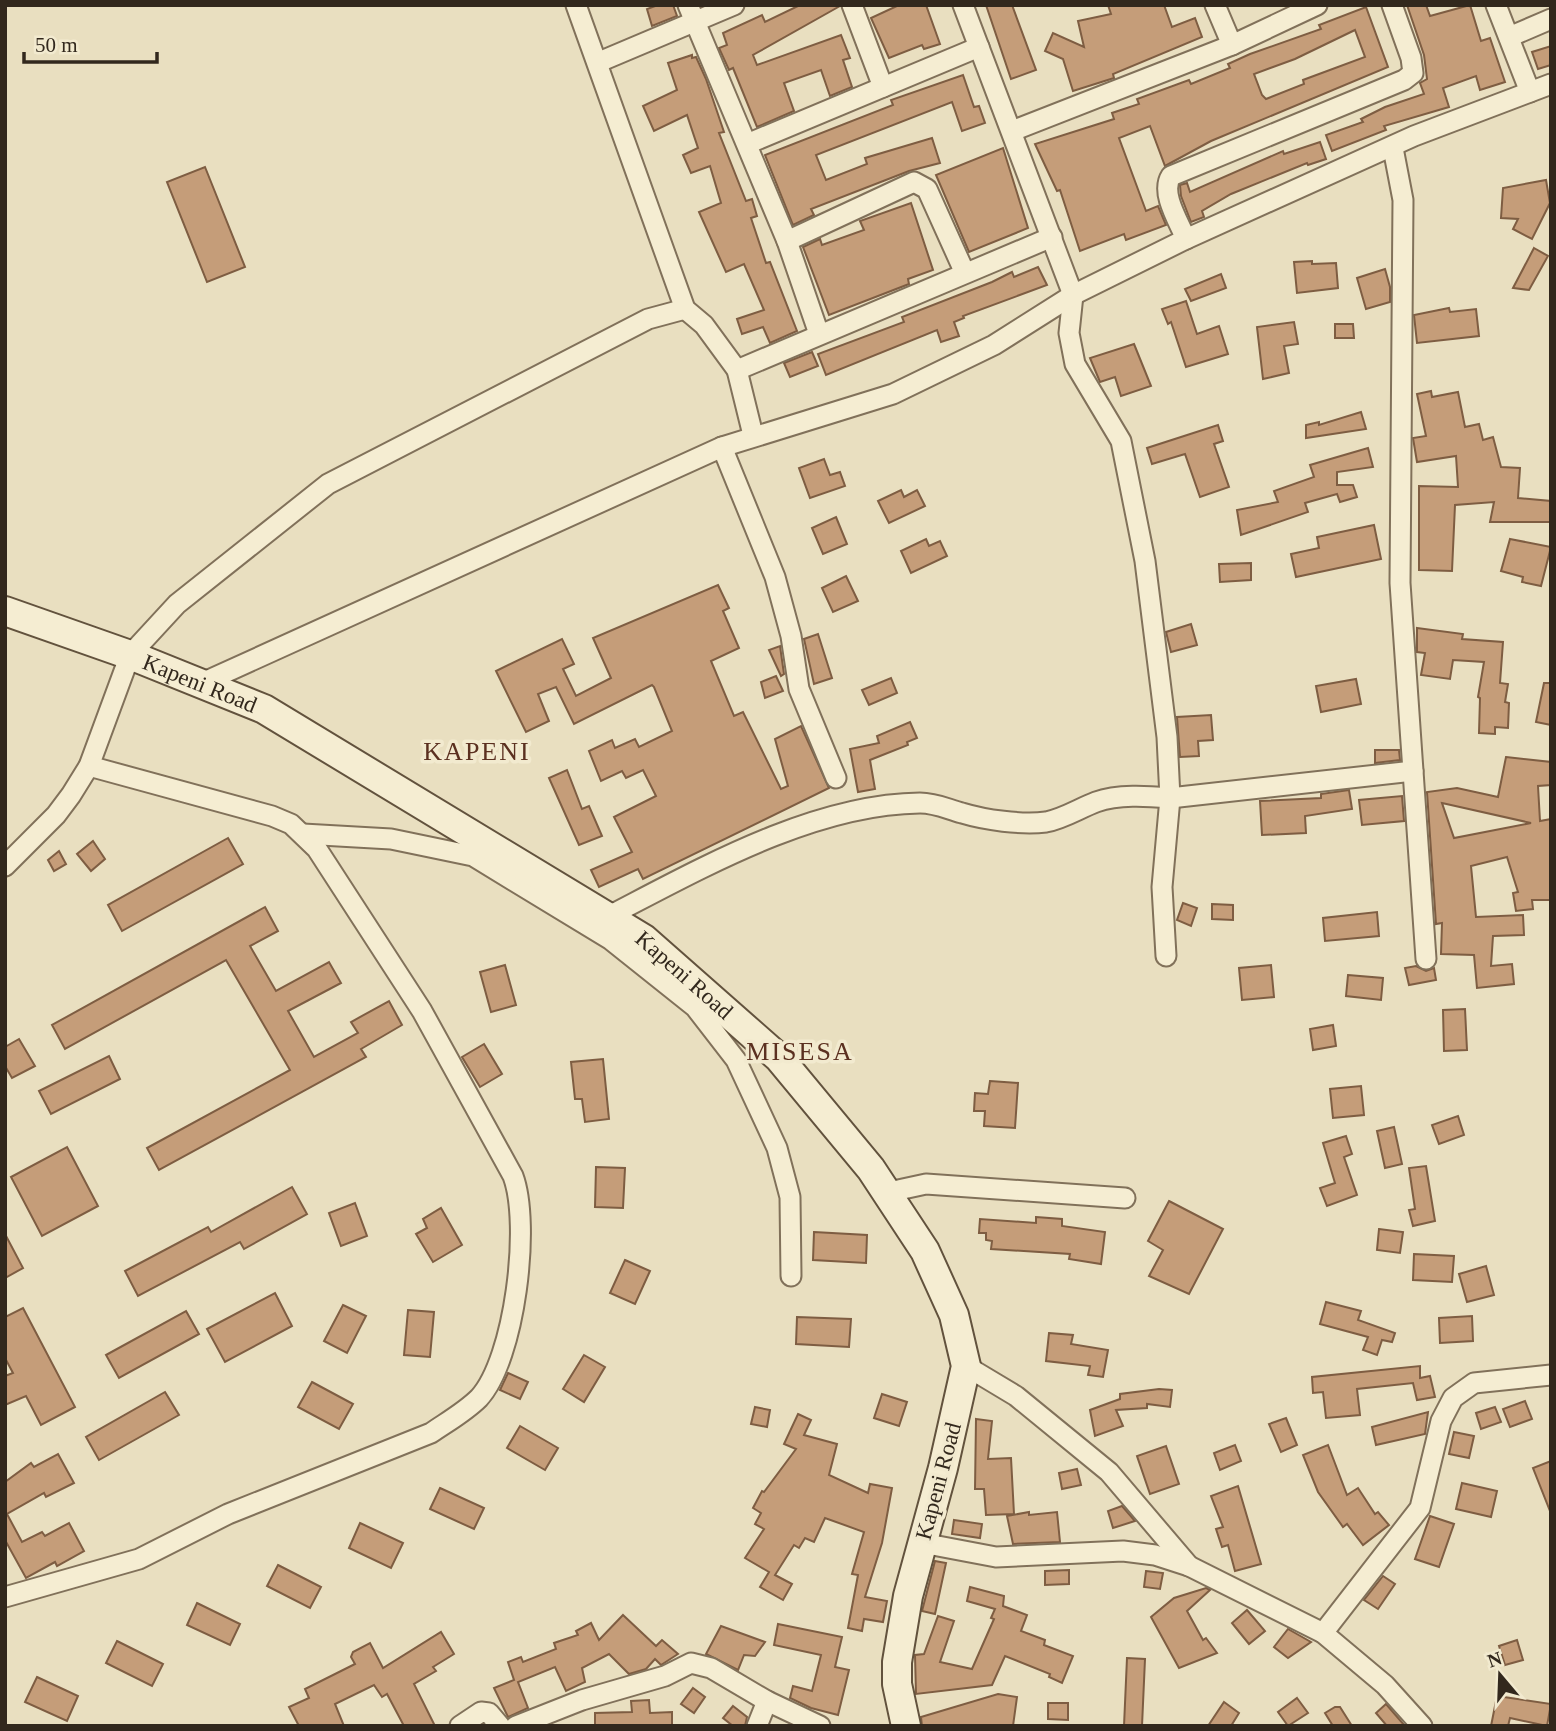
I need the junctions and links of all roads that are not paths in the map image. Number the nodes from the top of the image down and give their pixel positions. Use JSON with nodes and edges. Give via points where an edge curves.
{"nodes":[{"id":1,"x":576,"y":5,"type":"edge"},
{"id":2,"x":734,"y":5,"type":"edge"},
{"id":3,"x":852,"y":5,"type":"edge"},
{"id":4,"x":963,"y":5,"type":"edge"},
{"id":5,"x":1215,"y":5,"type":"edge"},
{"id":6,"x":1317,"y":5,"type":"edge"},
{"id":7,"x":1392,"y":5,"type":"edge"},
{"id":8,"x":1496,"y":5,"type":"edge"},
{"id":9,"x":691,"y":13,"type":"edge"},
{"id":10,"x":1551,"y":19,"type":"edge"},
{"id":11,"x":1509,"y":37,"type":"junction"},
{"id":12,"x":1232,"y":45,"type":"junction"},
{"id":13,"x":979,"y":47,"type":"junction"},
{"id":14,"x":598,"y":62,"type":"junction"},
{"id":15,"x":1551,"y":84,"type":"edge"},
{"id":16,"x":883,"y":87,"type":"junction"},
{"id":17,"x":1530,"y":92,"type":"junction"},
{"id":18,"x":1012,"y":131,"type":"junction"},
{"id":19,"x":747,"y":144,"type":"junction"},
{"id":20,"x":1392,"y":148,"type":"junction"},
{"id":21,"x":1052,"y":237,"type":"junction"},
{"id":22,"x":1186,"y":239,"type":"junction"},
{"id":23,"x":787,"y":241,"type":"junction"},
{"id":24,"x":964,"y":271,"type":"junction"},
{"id":25,"x":1073,"y":295,"type":"junction"},
{"id":26,"x":685,"y":309,"type":"junction"},
{"id":27,"x":820,"y":334,"type":"junction"},
{"id":28,"x":737,"y":370,"type":"junction"},
{"id":29,"x":753,"y":435,"type":"junction"},
{"id":30,"x":722,"y":447,"type":"junction"},
{"id":31,"x":5,"y":611,"type":"edge"},
{"id":32,"x":130,"y":655,"type":"junction"},
{"id":33,"x":200,"y":684,"type":"junction"},
{"id":34,"x":89,"y":766,"type":"junction"},
{"id":35,"x":1413,"y":771,"type":"junction"},
{"id":36,"x":836,"y":778,"type":"dead end"},
{"id":37,"x":1170,"y":798,"type":"junction"},
{"id":38,"x":303,"y":834,"type":"junction"},
{"id":39,"x":5,"y":866,"type":"edge"},
{"id":40,"x":607,"y":917,"type":"junction"},
{"id":41,"x":1166,"y":956,"type":"dead end"},
{"id":42,"x":1426,"y":959,"type":"dead end"},
{"id":43,"x":889,"y":1192,"type":"junction"},
{"id":44,"x":1125,"y":1198,"type":"dead end"},
{"id":45,"x":790,"y":1276,"type":"dead end"},
{"id":46,"x":966,"y":1366,"type":"junction"},
{"id":47,"x":1551,"y":1375,"type":"edge"},
{"id":48,"x":922,"y":1543,"type":"junction"},
{"id":49,"x":1189,"y":1566,"type":"junction"},
{"id":50,"x":5,"y":1597,"type":"edge"},
{"id":51,"x":1323,"y":1633,"type":"junction"},
{"id":52,"x":766,"y":1701,"type":"junction"},
{"id":53,"x":460,"y":1726,"type":"edge"},
{"id":54,"x":500,"y":1726,"type":"edge"},
{"id":55,"x":516,"y":1726,"type":"edge"},
{"id":56,"x":757,"y":1726,"type":"edge"},
{"id":57,"x":820,"y":1726,"type":"edge"},
{"id":58,"x":906,"y":1726,"type":"edge"},
{"id":59,"x":1422,"y":1726,"type":"edge"}],
"edges":[{"from":1,"to":14,"type":"street"},
{"from":2,"to":9,"type":"street"},
{"from":3,"to":16,"type":"street"},
{"from":4,"to":13,"type":"street"},
{"from":5,"to":12,"type":"street"},
{"from":6,"to":12,"type":"street"},
{"from":7,"to":22,"type":"street","via":[[1413,73],[1171,176],[1167,192]]},
{"from":8,"to":11,"type":"street"},
{"from":9,"to":14,"type":"street"},
{"from":9,"to":19,"type":"street"},
{"from":10,"to":11,"type":"street"},
{"from":11,"to":17,"type":"street"},
{"from":12,"to":18,"type":"street"},
{"from":13,"to":16,"type":"street"},
{"from":13,"to":18,"type":"street"},
{"from":14,"to":26,"type":"street"},
{"from":15,"to":17,"type":"street"},
{"from":16,"to":19,"type":"street"},
{"from":17,"to":20,"type":"street","via":[[1444,123]]},
{"from":18,"to":21,"type":"street"},
{"from":19,"to":23,"type":"street"},
{"from":20,"to":22,"type":"street"},
{"from":20,"to":35,"type":"street","via":[[1403,200],[1400,583]]},
{"from":21,"to":24,"type":"street"},
{"from":21,"to":25,"type":"street"},
{"from":22,"to":25,"type":"street"},
{"from":23,"to":24,"type":"street","via":[[914,182],[927,188]]},
{"from":23,"to":27,"type":"street"},
{"from":24,"to":27,"type":"street"},
{"from":25,"to":29,"type":"street","via":[[994,345],[894,394]]},
{"from":25,"to":37,"type":"street","via":[[1069,332],[1075,364],[1121,441],[1140,520]]},
{"from":26,"to":28,"type":"street","via":[[704,325]]},
{"from":26,"to":32,"type":"street","via":[[648,319],[328,484],[177,604]]},
{"from":27,"to":28,"type":"street"},
{"from":28,"to":29,"type":"street"},
{"from":29,"to":30,"type":"street"},
{"from":30,"to":33,"type":"street"},
{"from":30,"to":36,"type":"street","via":[[775,577],[799,689]]},
{"from":31,"to":32,"type":"main road","name":"Kapeni Road"},
{"from":32,"to":33,"type":"main road","name":"Kapeni Road"},
{"from":32,"to":34,"type":"street"},
{"from":33,"to":40,"type":"main road","name":"Kapeni Road","via":[[264,709]]},
{"from":34,"to":38,"type":"street","via":[[272,816]]},
{"from":34,"to":39,"type":"street","via":[[56,815]]},
{"from":35,"to":37,"type":"street"},
{"from":35,"to":42,"type":"street"},
{"from":37,"to":40,"type":"street","via":[[1100,801],[1048,822],[963,814],[930,804],[881,806],[803,826],[699,870]]},
{"from":37,"to":41,"type":"street","via":[[1163,887]]},
{"from":38,"to":45,"type":"street","via":[[391,839],[472,856],[611,940],[695,1007],[736,1060],[778,1148],[790,1197]]},
{"from":38,"to":50,"type":"street","via":[[422,1011],[519,1192],[522,1225],[514,1310],[494,1371],[480,1396],[431,1433],[228,1514],[139,1559]]},
{"from":40,"to":43,"type":"main road","name":"Kapeni Road","via":[[644,939],[779,1058]]},
{"from":43,"to":44,"type":"street","via":[[926,1184]]},
{"from":43,"to":46,"type":"main road","name":"Kapeni Road","via":[[947,1298]]},
{"from":46,"to":48,"type":"main road","name":"Kapeni Road"},
{"from":46,"to":49,"type":"street","via":[[1016,1396],[1109,1472]]},
{"from":47,"to":51,"type":"street","via":[[1474,1383],[1453,1398],[1441,1421],[1419,1508]]},
{"from":48,"to":49,"type":"street","via":[[996,1557],[1124,1551]]},
{"from":48,"to":58,"type":"main road","name":"Kapeni Road","via":[[896,1671]]},
{"from":49,"to":51,"type":"street"},
{"from":51,"to":59,"type":"street","via":[[1385,1685]]},
{"from":52,"to":55,"type":"street","via":[[711,1668],[691,1663]]},
{"from":52,"to":56,"type":"street"},
{"from":52,"to":57,"type":"street"},
{"from":53,"to":54,"type":"street","via":[[485,1712]]}]}
